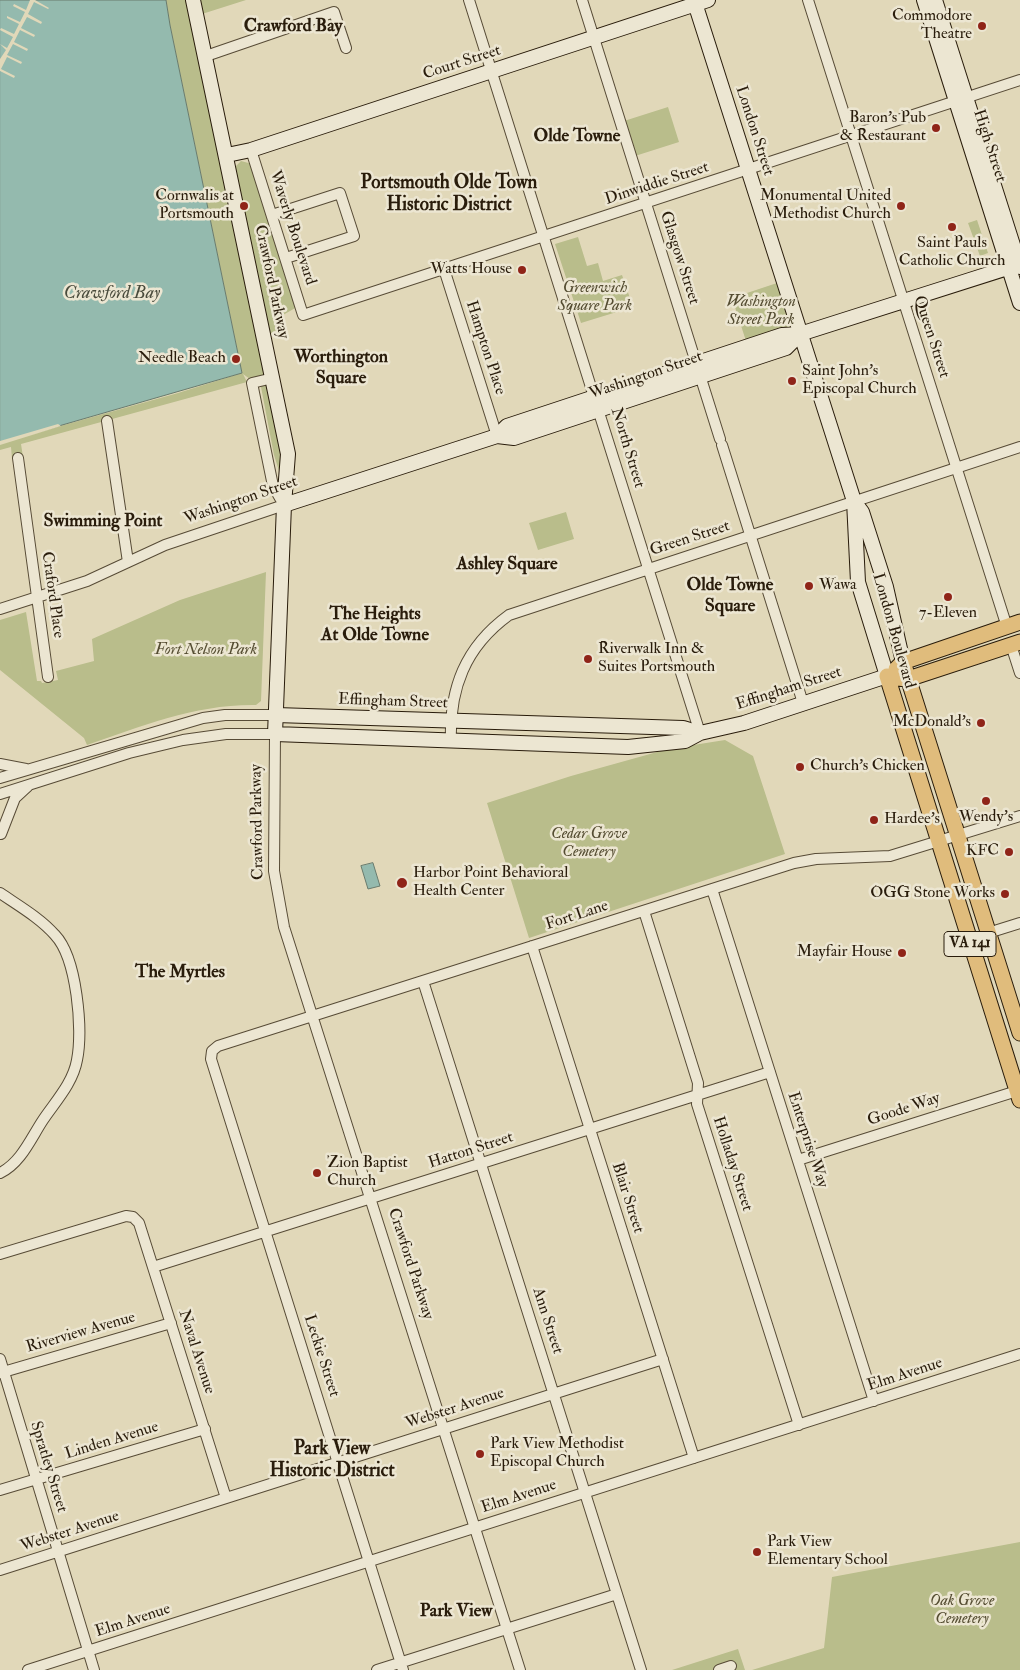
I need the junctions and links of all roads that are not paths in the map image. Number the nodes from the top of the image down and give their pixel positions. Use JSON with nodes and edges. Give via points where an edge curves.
{"nodes":[{"id":1,"x":469,"y":0,"type":"edge"},
{"id":2,"x":582,"y":0,"type":"edge"},
{"id":3,"x":808,"y":0,"type":"edge"},
{"id":4,"x":924,"y":0,"type":"edge"},
{"id":5,"x":935,"y":0,"type":"edge"},
{"id":6,"x":699,"y":1,"type":"edge"},
{"id":7,"x":194,"y":2,"type":"edge"},
{"id":8,"x":594,"y":38,"type":"junction"},
{"id":9,"x":346,"y":48,"type":"dead end"},
{"id":10,"x":206,"y":56,"type":"junction"},
{"id":11,"x":492,"y":72,"type":"junction"},
{"id":12,"x":1020,"y":80,"type":"edge"},
{"id":13,"x":962,"y":100,"type":"junction"},
{"id":14,"x":851,"y":136,"type":"junction"},
{"id":15,"x":251,"y":150,"type":"junction"},
{"id":16,"x":227,"y":155,"type":"junction"},
{"id":17,"x":748,"y":170,"type":"junction"},
{"id":18,"x":646,"y":203,"type":"junction"},
{"id":19,"x":272,"y":215,"type":"junction"},
{"id":20,"x":544,"y":236,"type":"junction"},
{"id":21,"x":286,"y":258,"type":"junction"},
{"id":22,"x":1017,"y":266,"type":"edge"},
{"id":23,"x":444,"y":269,"type":"junction"},
{"id":24,"x":904,"y":301,"type":"junction"},
{"id":25,"x":1020,"y":304,"type":"edge"},
{"id":26,"x":303,"y":315,"type":"joint"},
{"id":27,"x":800,"y":334,"type":"junction"},
{"id":28,"x":698,"y":370,"type":"junction"},
{"id":29,"x":273,"y":378,"type":"junction"},
{"id":30,"x":595,"y":396,"type":"junction"},
{"id":31,"x":600,"y":411,"type":"junction"},
{"id":32,"x":107,"y":421,"type":"dead end"},
{"id":33,"x":497,"y":436,"type":"junction"},
{"id":34,"x":1020,"y":447,"type":"edge"},
{"id":35,"x":18,"y":458,"type":"dead end"},
{"id":36,"x":956,"y":468,"type":"junction"},
{"id":37,"x":854,"y":501,"type":"junction"},
{"id":38,"x":284,"y":505,"type":"junction"},
{"id":39,"x":751,"y":535,"type":"junction"},
{"id":40,"x":128,"y":562,"type":"junction"},
{"id":41,"x":649,"y":568,"type":"junction"},
{"id":42,"x":36,"y":598,"type":"junction"},
{"id":43,"x":0,"y":609,"type":"edge"},
{"id":44,"x":1013,"y":624,"type":"edge"},
{"id":45,"x":1016,"y":644,"type":"edge"},
{"id":46,"x":903,"y":662,"type":"junction"},
{"id":47,"x":1020,"y":673,"type":"edge"},
{"id":48,"x":887,"y":676,"type":"junction"},
{"id":49,"x":48,"y":677,"type":"dead end"},
{"id":50,"x":908,"y":679,"type":"junction"},
{"id":51,"x":803,"y":703,"type":"junction"},
{"id":52,"x":276,"y":715,"type":"junction"},
{"id":53,"x":450,"y":721,"type":"junction"},
{"id":54,"x":700,"y":733,"type":"junction"},
{"id":55,"x":275,"y":734,"type":"junction"},
{"id":56,"x":451,"y":742,"type":"junction"},
{"id":57,"x":0,"y":764,"type":"edge"},
{"id":58,"x":29,"y":770,"type":"junction"},
{"id":59,"x":0,"y":778,"type":"edge"},
{"id":60,"x":32,"y":783,"type":"junction"},
{"id":61,"x":0,"y":794,"type":"edge"},
{"id":62,"x":1020,"y":816,"type":"edge"},
{"id":63,"x":0,"y":831,"type":"edge"},
{"id":64,"x":957,"y":837,"type":"junction"},
{"id":65,"x":938,"y":843,"type":"junction"},
{"id":66,"x":712,"y":889,"type":"junction"},
{"id":67,"x":0,"y":894,"type":"edge"},
{"id":68,"x":644,"y":911,"type":"junction"},
{"id":69,"x":1020,"y":923,"type":"edge"},
{"id":70,"x":988,"y":933,"type":"junction"},
{"id":71,"x":532,"y":946,"type":"junction"},
{"id":72,"x":424,"y":981,"type":"junction"},
{"id":73,"x":311,"y":1016,"type":"junction"},
{"id":74,"x":1020,"y":1033,"type":"edge"},
{"id":75,"x":212,"y":1051,"type":"joint"},
{"id":76,"x":770,"y":1072,"type":"junction"},
{"id":77,"x":1019,"y":1093,"type":"edge"},
{"id":78,"x":698,"y":1095,"type":"junction"},
{"id":79,"x":590,"y":1129,"type":"junction"},
{"id":80,"x":798,"y":1160,"type":"junction"},
{"id":81,"x":481,"y":1163,"type":"junction"},
{"id":82,"x":0,"y":1172,"type":"edge"},
{"id":83,"x":371,"y":1198,"type":"junction"},
{"id":84,"x":266,"y":1231,"type":"junction"},
{"id":85,"x":0,"y":1254,"type":"edge"},
{"id":86,"x":153,"y":1267,"type":"junction"},
{"id":87,"x":171,"y":1323,"type":"junction"},
{"id":88,"x":1020,"y":1354,"type":"edge"},
{"id":89,"x":0,"y":1359,"type":"edge"},
{"id":90,"x":663,"y":1359,"type":"junction"},
{"id":91,"x":2,"y":1372,"type":"edge"},
{"id":92,"x":554,"y":1393,"type":"junction"},
{"id":93,"x":874,"y":1401,"type":"junction"},
{"id":94,"x":798,"y":1425,"type":"junction"},
{"id":95,"x":443,"y":1428,"type":"junction"},
{"id":96,"x":205,"y":1429,"type":"junction"},
{"id":97,"x":694,"y":1458,"type":"junction"},
{"id":98,"x":339,"y":1461,"type":"junction"},
{"id":99,"x":36,"y":1479,"type":"junction"},
{"id":100,"x":0,"y":1490,"type":"edge"},
{"id":101,"x":585,"y":1492,"type":"junction"},
{"id":102,"x":226,"y":1498,"type":"junction"},
{"id":103,"x":475,"y":1527,"type":"junction"},
{"id":104,"x":58,"y":1551,"type":"junction"},
{"id":105,"x":370,"y":1561,"type":"junction"},
{"id":106,"x":0,"y":1570,"type":"edge"},
{"id":107,"x":617,"y":1594,"type":"junction"},
{"id":108,"x":507,"y":1630,"type":"junction"},
{"id":109,"x":88,"y":1651,"type":"junction"},
{"id":110,"x":402,"y":1666,"type":"edge"},
{"id":111,"x":731,"y":1666,"type":"dead end"},
{"id":112,"x":28,"y":1670,"type":"edge"},
{"id":113,"x":94,"y":1670,"type":"edge"},
{"id":114,"x":377,"y":1670,"type":"edge"},
{"id":115,"x":520,"y":1670,"type":"edge"},
{"id":116,"x":641,"y":1670,"type":"edge"},
{"id":117,"x":719,"y":1670,"type":"edge"}],
"edges":[{"from":1,"to":11,"type":"street","name":"North Street"},
{"from":2,"to":8,"type":"street","name":"Glasgow Street"},
{"from":3,"to":14,"type":"street","name":"Queen Street"},
{"from":4,"to":13,"type":"street","name":"High Street"},
{"from":5,"to":13,"type":"street","name":"High Street"},
{"from":6,"to":8,"type":"street","name":"Court Street"},
{"from":6,"to":17,"type":"street","name":"London Street"},
{"from":7,"to":10,"type":"street","name":"Crawford Parkway"},
{"from":8,"to":11,"type":"street","name":"Court Street"},
{"from":8,"to":18,"type":"street","name":"Glasgow Street"},
{"from":9,"to":10,"type":"street","via":[[334,12]]},
{"from":10,"to":16,"type":"street","name":"Crawford Parkway"},
{"from":11,"to":15,"type":"street","name":"Court Street"},
{"from":11,"to":20,"type":"street","name":"North Street"},
{"from":12,"to":13,"type":"street","name":"Dinwiddie Street"},
{"from":13,"to":14,"type":"street","name":"Dinwiddie Street"},
{"from":13,"to":22,"type":"street","name":"High Street"},
{"from":14,"to":17,"type":"street","name":"Dinwiddie Street"},
{"from":14,"to":24,"type":"street","name":"Queen Street"},
{"from":15,"to":16,"type":"street","name":"Court Street"},
{"from":15,"to":19,"type":"street","name":"Waverly Boulevard"},
{"from":16,"to":29,"type":"street","name":"Crawford Parkway"},
{"from":17,"to":18,"type":"street","name":"Dinwiddie Street"},
{"from":17,"to":27,"type":"street","name":"London Street"},
{"from":18,"to":20,"type":"street","name":"Dinwiddie Street"},
{"from":18,"to":28,"type":"street","name":"Glasgow Street"},
{"from":19,"to":21,"type":"street","name":"Waverly Boulevard"},
{"from":19,"to":21,"type":"street","via":[[340,194],[354,236]]},
{"from":20,"to":23,"type":"street","name":"Dinwiddie Street"},
{"from":20,"to":30,"type":"street","name":"North Street"},
{"from":21,"to":26,"type":"street","name":"Waverly Boulevard"},
{"from":22,"to":24,"type":"street","name":"Washington Street"},
{"from":22,"to":25,"type":"street","name":"High Street"},
{"from":23,"to":26,"type":"street","name":"Dinwiddie Street"},
{"from":23,"to":33,"type":"street","name":"Hampton Place"},
{"from":24,"to":27,"type":"street","name":"Washington Street"},
{"from":24,"to":36,"type":"street","name":"Queen Street"},
{"from":27,"to":28,"type":"street","name":"Washington Street","via":[[786,348]]},
{"from":27,"to":37,"type":"street","name":"London Street"},
{"from":28,"to":30,"type":"street","name":"Washington Street"},
{"from":28,"to":31,"type":"street","name":"Washington Street"},
{"from":28,"to":39,"type":"street","name":"Glasgow Street"},
{"from":29,"to":38,"type":"street","name":"Crawford Parkway","via":[[288,454]]},
{"from":29,"to":38,"type":"street","via":[[252,383],[274,486]]},
{"from":30,"to":31,"type":"street","name":"North Street"},
{"from":30,"to":33,"type":"street","name":"Washington Street","via":[[507,426]]},
{"from":31,"to":33,"type":"street","name":"Washington Street","via":[[514,438]]},
{"from":31,"to":41,"type":"street","name":"North Street"},
{"from":32,"to":40,"type":"street"},
{"from":33,"to":38,"type":"street","name":"Washington Street"},
{"from":34,"to":36,"type":"street","name":"Green Street"},
{"from":35,"to":42,"type":"street","name":"Craford Place"},
{"from":36,"to":37,"type":"street","name":"Green Street"},
{"from":36,"to":44,"type":"street","name":"Queen Street"},
{"from":37,"to":39,"type":"street","name":"Green Street"},
{"from":37,"to":46,"type":"street","name":"London Boulevard","via":[[862,512],[886,587]]},
{"from":37,"to":48,"type":"street","name":"London Boulevard","via":[[858,582]]},
{"from":38,"to":40,"type":"street","name":"Washington Street","via":[[165,545]]},
{"from":38,"to":52,"type":"street","name":"Crawford Parkway"},
{"from":39,"to":41,"type":"street","name":"Green Street"},
{"from":39,"to":51,"type":"street","name":"Glasgow Street"},
{"from":40,"to":42,"type":"street","name":"Washington Street","via":[[87,581]]},
{"from":41,"to":53,"type":"street","name":"Green Street","via":[[518,611],[491,628],[463,669]]},
{"from":41,"to":54,"type":"street","name":"North Street"},
{"from":42,"to":43,"type":"street","name":"Washington Street"},
{"from":42,"to":49,"type":"street","name":"Craford Place"},
{"from":44,"to":46,"type":"main road","name":"Effingham Street"},
{"from":45,"to":47,"type":"street"},
{"from":45,"to":50,"type":"main road","name":"Effingham Street"},
{"from":46,"to":48,"type":"main road","name":"Effingham Street"},
{"from":46,"to":50,"type":"main road","name":"London Boulevard"},
{"from":48,"to":50,"type":"main road","name":"Effingham Street"},
{"from":48,"to":51,"type":"street","name":"Effingham Street"},
{"from":48,"to":65,"type":"main road","name":"London Boulevard","number":"VA 141"},
{"from":50,"to":64,"type":"main road","name":"London Boulevard","number":"VA 141"},
{"from":51,"to":54,"type":"street","name":"Effingham Street"},
{"from":52,"to":53,"type":"street","name":"Effingham Street"},
{"from":52,"to":55,"type":"street","name":"Crawford Parkway"},
{"from":52,"to":58,"type":"street","name":"Effingham Street","via":[[203,718]]},
{"from":53,"to":54,"type":"street","name":"Effingham Street","via":[[683,728]]},
{"from":53,"to":56,"type":"street","name":"Green Street"},
{"from":54,"to":56,"type":"street","name":"Effingham Street","via":[[685,742],[628,747]]},
{"from":55,"to":56,"type":"street","name":"Effingham Street"},
{"from":55,"to":60,"type":"street","name":"Effingham Street","via":[[198,736]]},
{"from":55,"to":73,"type":"street","name":"Crawford Parkway","via":[[274,870],[284,927]]},
{"from":57,"to":58,"type":"street"},
{"from":58,"to":59,"type":"street"},
{"from":60,"to":61,"type":"street"},
{"from":60,"to":63,"type":"street","via":[[15,798]]},
{"from":62,"to":64,"type":"street","name":"Fort Lane"},
{"from":64,"to":65,"type":"street","name":"Fort Lane"},
{"from":64,"to":70,"type":"main road","name":"London Boulevard","number":"VA 141"},
{"from":65,"to":66,"type":"street","name":"Fort Lane","via":[[890,856],[794,863]]},
{"from":65,"to":77,"type":"main road","name":"London Boulevard","number":"VA 141"},
{"from":66,"to":68,"type":"street","name":"Fort Lane"},
{"from":66,"to":76,"type":"street","name":"Enterprise Way"},
{"from":67,"to":82,"type":"street","via":[[40,921],[64,947],[73,976],[78,1042],[77,1061],[65,1088],[16,1162]]},
{"from":68,"to":71,"type":"street","name":"Fort Lane"},
{"from":68,"to":78,"type":"street","name":"Holladay Street","via":[[698,1083]]},
{"from":69,"to":70,"type":"street"},
{"from":70,"to":74,"type":"main road","name":"London Boulevard","number":"VA 141"},
{"from":71,"to":72,"type":"street","name":"Fort Lane"},
{"from":71,"to":79,"type":"street","name":"Blair Street"},
{"from":72,"to":73,"type":"street","name":"Fort Lane"},
{"from":72,"to":81,"type":"street","name":"Ann Street"},
{"from":73,"to":75,"type":"street","name":"Fort Lane","via":[[218,1046]]},
{"from":73,"to":83,"type":"street","name":"Crawford Parkway"},
{"from":75,"to":84,"type":"street","name":"Leckie Street"},
{"from":76,"to":78,"type":"street","name":"Hatton Street"},
{"from":76,"to":80,"type":"street","name":"Enterprise Way"},
{"from":77,"to":80,"type":"street","name":"Goode Way"},
{"from":78,"to":79,"type":"street","name":"Hatton Street"},
{"from":78,"to":94,"type":"street","name":"Holladay Street","via":[[697,1104]]},
{"from":79,"to":81,"type":"street","name":"Hatton Street"},
{"from":79,"to":90,"type":"street","name":"Blair Street"},
{"from":80,"to":93,"type":"street","name":"Enterprise Way"},
{"from":81,"to":83,"type":"street","name":"Hatton Street"},
{"from":81,"to":92,"type":"street","name":"Ann Street"},
{"from":83,"to":84,"type":"street","name":"Hatton Street"},
{"from":83,"to":95,"type":"street","name":"Crawford Parkway"},
{"from":84,"to":86,"type":"street","name":"Hatton Street"},
{"from":84,"to":98,"type":"street","name":"Leckie Street"},
{"from":85,"to":86,"type":"street","name":"Naval Avenue","via":[[117,1218],[133,1217],[139,1223]]},
{"from":86,"to":87,"type":"street","name":"Naval Avenue"},
{"from":87,"to":91,"type":"street","name":"Riverview Avenue"},
{"from":87,"to":96,"type":"street","name":"Naval Avenue"},
{"from":88,"to":93,"type":"street","name":"Elm Avenue"},
{"from":89,"to":91,"type":"street","name":"Spratley Street"},
{"from":90,"to":92,"type":"street","name":"Webster Avenue"},
{"from":90,"to":97,"type":"street","name":"Blair Street"},
{"from":91,"to":99,"type":"street","name":"Spratley Street"},
{"from":92,"to":95,"type":"street","name":"Webster Avenue"},
{"from":92,"to":101,"type":"street","name":"Ann Street"},
{"from":93,"to":94,"type":"street","name":"Elm Avenue"},
{"from":94,"to":97,"type":"street","name":"Elm Avenue"},
{"from":95,"to":98,"type":"street","name":"Webster Avenue"},
{"from":95,"to":103,"type":"street","name":"Crawford Parkway"},
{"from":96,"to":99,"type":"street","name":"Linden Avenue"},
{"from":96,"to":102,"type":"street","name":"Naval Avenue"},
{"from":97,"to":101,"type":"street","name":"Elm Avenue"},
{"from":98,"to":102,"type":"street","name":"Webster Avenue"},
{"from":98,"to":105,"type":"street","name":"Leckie Street"},
{"from":99,"to":100,"type":"street","name":"Linden Avenue"},
{"from":99,"to":104,"type":"street","name":"Spratley Street"},
{"from":101,"to":103,"type":"street","name":"Elm Avenue"},
{"from":101,"to":107,"type":"street","name":"Ann Street"},
{"from":102,"to":104,"type":"street","name":"Webster Avenue"},
{"from":103,"to":105,"type":"street","name":"Elm Avenue"},
{"from":103,"to":108,"type":"street","name":"Crawford Parkway"},
{"from":104,"to":106,"type":"street","name":"Webster Avenue"},
{"from":104,"to":109,"type":"street","name":"Spratley Street"},
{"from":105,"to":109,"type":"street","name":"Elm Avenue"},
{"from":105,"to":110,"type":"street","name":"Leckie Street"},
{"from":107,"to":108,"type":"street"},
{"from":107,"to":116,"type":"street","name":"Ann Street"},
{"from":108,"to":110,"type":"street"},
{"from":108,"to":115,"type":"street","name":"Crawford Parkway"},
{"from":109,"to":112,"type":"street","name":"Elm Avenue"},
{"from":109,"to":113,"type":"street","name":"Spratley Street"},
{"from":110,"to":114,"type":"street"},
{"from":111,"to":117,"type":"street"}]}
